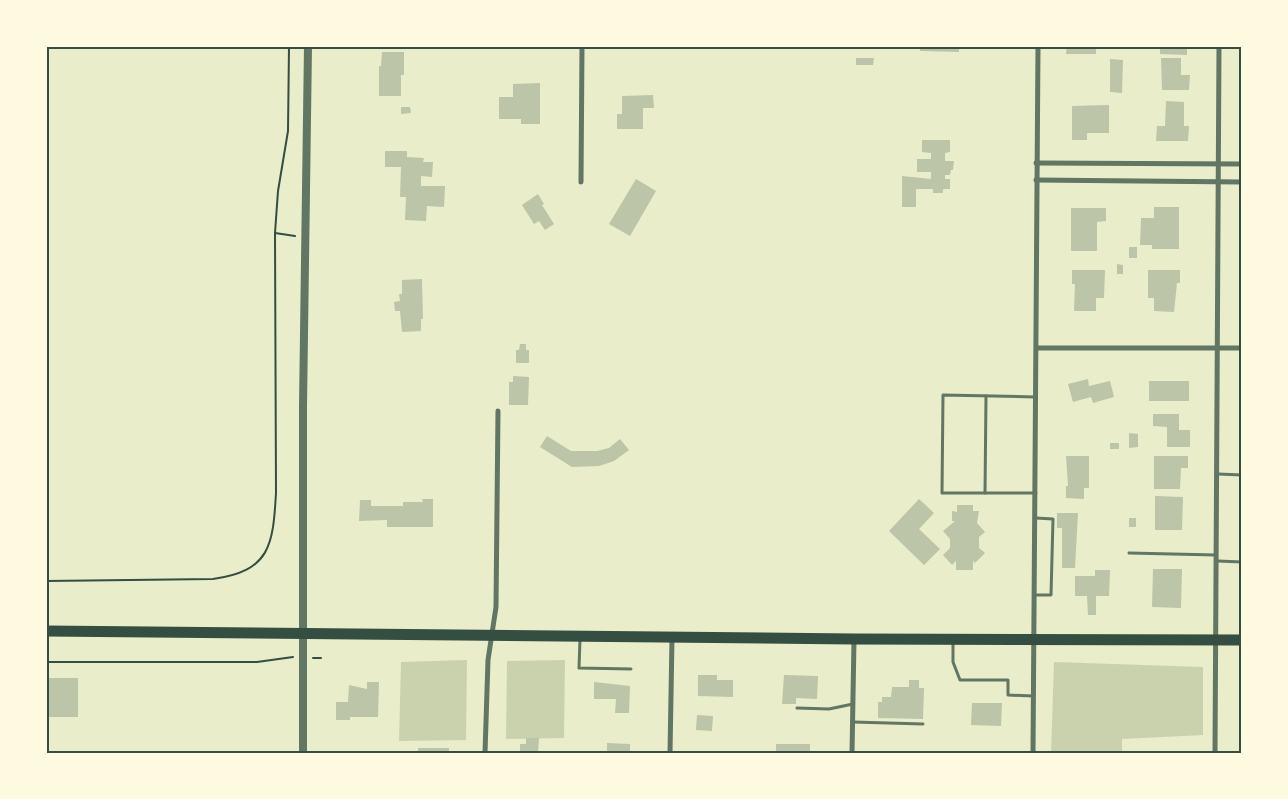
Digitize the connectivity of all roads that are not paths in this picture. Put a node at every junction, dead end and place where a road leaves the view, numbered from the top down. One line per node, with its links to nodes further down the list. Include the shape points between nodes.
1 (308, 46): 29 (street)
2 (582, 46): 10 (street)
3 (1038, 46): 5 (street)
4 (1220, 46): 6 (street)
5 (1036, 163): 6 (street); 8 (street)
6 (1219, 164): 7 (street); 9 (street)
7 (1242, 164)
8 (1036, 180): 9 (street); 12 (street)
9 (1219, 181): 11 (street); 13 (street)
10 (581, 182)
11 (1242, 182)
12 (1037, 348): 13 (street); 16 (street)
13 (1217, 348): 14 (street); 18 (street)
14 (1242, 348)
15 (986, 396): 16 (lane); 20 (lane); 20 (lane, via 944,395 942,493)
16 (1037, 397): 21 (street)
17 (498, 411): 30 (street, via 496,607)
18 (1218, 474): 19 (lane); 24 (street)
19 (1242, 475)
20 (985, 493): 21 (lane)
21 (1036, 493): 22 (street)
22 (1036, 518): 27 (street); 27 (lane, via 1053,518 1051,595)
23 (1129, 554): 24 (lane)
24 (1218, 555): 25 (street)
25 (1218, 561): 26 (lane); 36 (street)
26 (1242, 562)
27 (1035, 595): 35 (street)
28 (46, 631): 29 (highway)
29 (303, 632): 30 (highway); 44 (street)
30 (492, 635): 31 (highway); 45 (street, via 488,660)
31 (580, 636): 32 (highway); 38 (lane, via 579,668)
32 (672, 638): 34 (highway); 46 (street)
33 (953, 639): 34 (highway); 35 (highway); 39 (lane, via 953,662 960,680 1008,680 1008,695)
34 (854, 640): 40 (street)
35 (1035, 640): 36 (highway); 39 (street)
36 (1217, 640): 37 (highway); 49 (street)
37 (1242, 640)
38 (631, 669)
39 (1034, 696): 48 (street)
40 (853, 704): 41 (lane, via 829,709); 42 (street)
41 (796, 708)
42 (853, 722): 43 (lane); 47 (street)
43 (923, 724)
44 (303, 753)
45 (486, 753)
46 (670, 753)
47 (852, 753)
48 (1033, 753)
49 (1215, 753)

